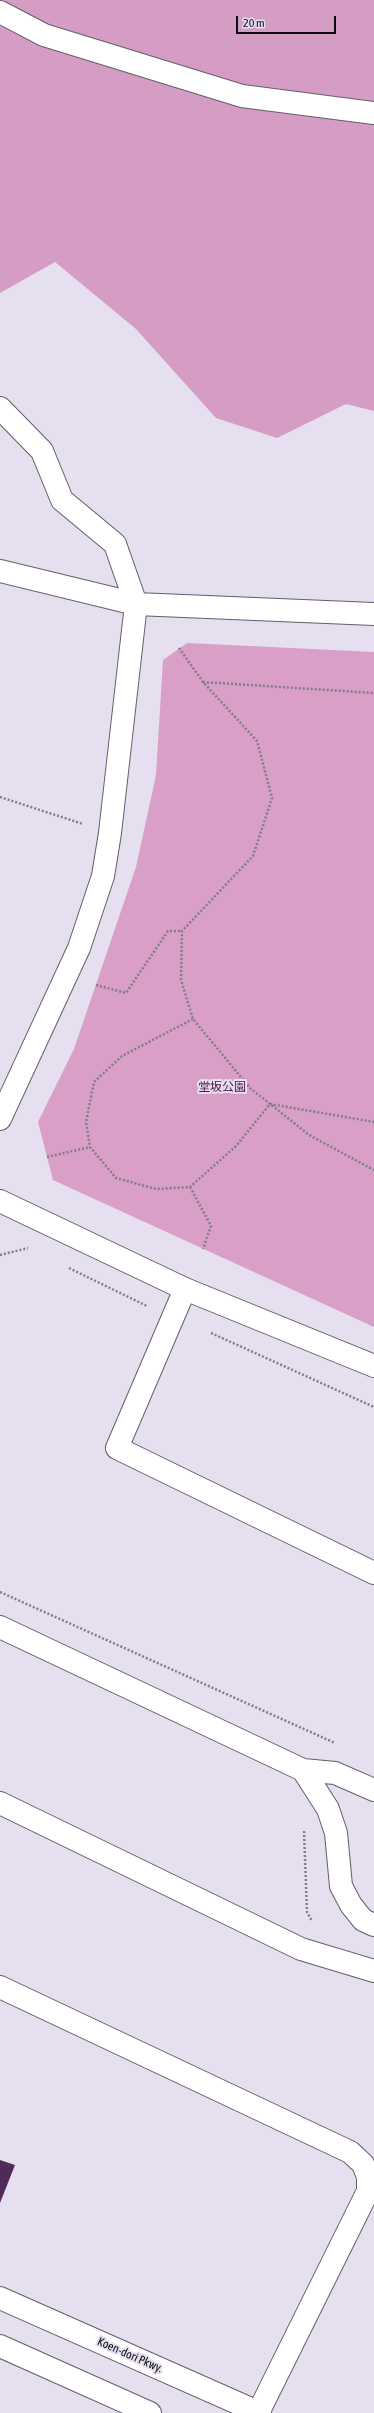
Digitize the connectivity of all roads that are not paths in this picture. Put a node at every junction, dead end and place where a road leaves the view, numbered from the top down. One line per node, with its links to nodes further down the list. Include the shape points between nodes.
1 (0, 12): 2 (street, via 44,35 242,96)
2 (374, 113)
3 (0, 408): 5 (street, via 42,451 62,500 115,544)
4 (0, 571): 5 (street)
5 (136, 604): 6 (street); 7 (street, via 103,876 79,948)
6 (374, 614)
7 (0, 1120)
8 (0, 1201): 9 (street)
9 (185, 1289): 10 (street); 11 (street, via 117,1448)
10 (374, 1366)
11 (374, 1573)
12 (0, 1627): 13 (street)
13 (303, 1770): 14 (street, via 335,1773); 16 (street, via 328,1809 336,1832 341,1886 363,1920)
14 (374, 1790)
15 (0, 1803): 17 (street, via 301,1949)
16 (374, 1925)
17 (374, 1971)
18 (0, 1987): 19 (street, via 350,2152)
19 (371, 2172): 23 (street, via 368,2191)
20 (0, 2298): 23 (street, Koen-dori Pkwy.)
21 (0, 2346): 22 (street)
22 (150, 2413)
23 (259, 2413)

